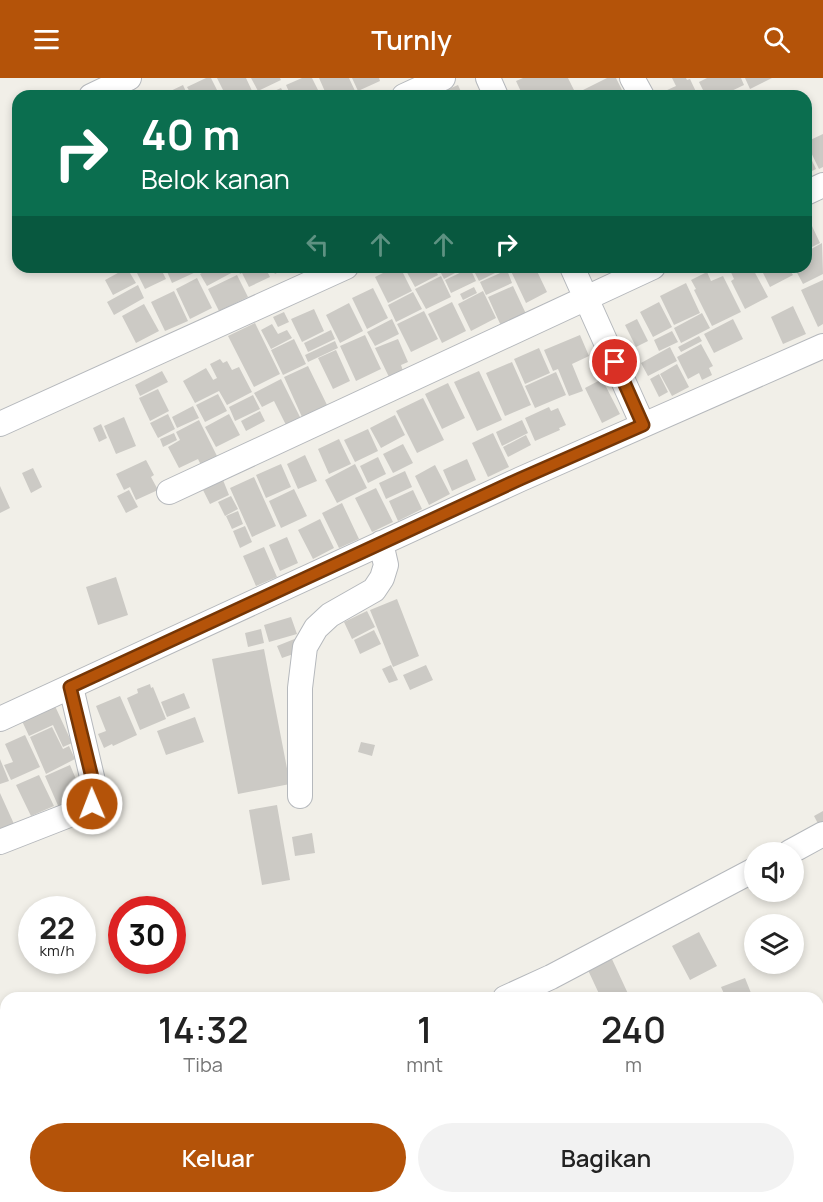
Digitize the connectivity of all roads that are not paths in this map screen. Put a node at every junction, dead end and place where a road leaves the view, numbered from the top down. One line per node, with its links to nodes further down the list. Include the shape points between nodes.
1 (129, 78): 3 (street)
2 (443, 78): 4 (street)
3 (104, 90)
4 (417, 90)
5 (333, 273): 10 (street)
6 (575, 273): 8 (street)
7 (640, 273): 8 (street)
8 (586, 298): 11 (street); 12 (street)
9 (823, 346): 11 (street)
10 (0, 423)
11 (643, 425): 13 (street)
12 (169, 492)
13 (381, 543): 14 (street); 16 (street, via 386,565 374,590 330,615 316,628 305,647 300,688)
14 (70, 687): 15 (street); 18 (street, via 95,800 87,808)
15 (0, 719)
16 (300, 796)
17 (823, 834): 19 (street)
18 (0, 842)
19 (804, 844)
20 (744, 875): 21 (street)
21 (518, 992)

